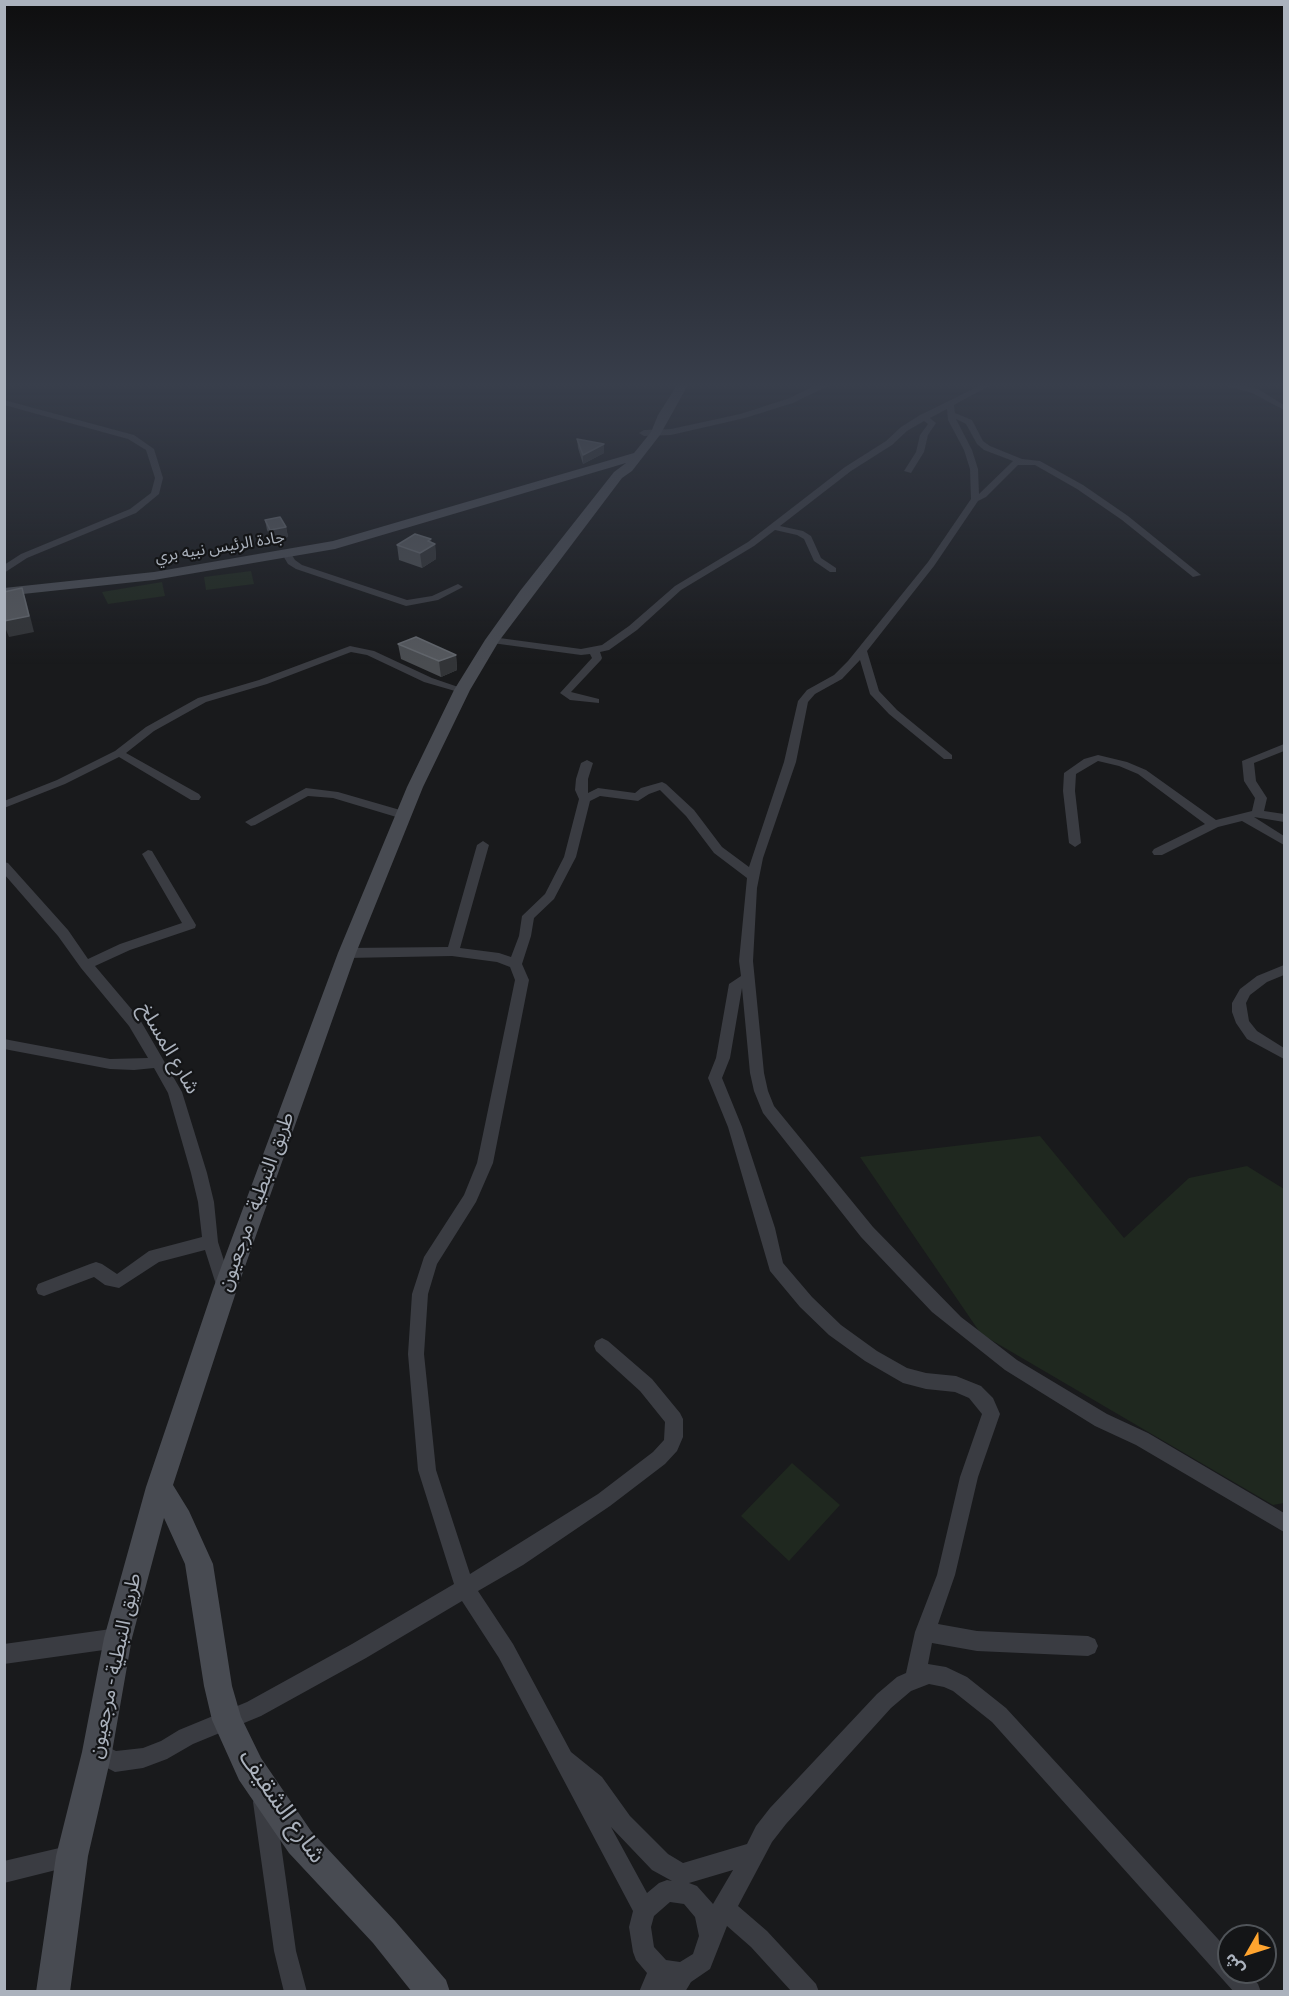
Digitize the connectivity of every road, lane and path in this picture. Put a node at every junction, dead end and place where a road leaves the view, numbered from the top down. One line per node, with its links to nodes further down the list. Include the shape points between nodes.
1 (159, 478): 11 (street, via 155,494 133,511 24,556)
2 (556, 478): 10 (main road, جادة الرئيس نبيه بري, via 385,532)
3 (615, 478): 16 (main road, طريق النبطية - مرجعيون)
4 (837, 478): 9 (street)
5 (974, 478): 8 (street)
6 (999, 478): 8 (street)
7 (1065, 478): 13 (street, via 1125,518)
8 (975, 499): 17 (street, via 931,564)
9 (774, 527): 12 (street, via 808,538 817,560); 18 (street, via 678,588 614,643)
10 (287, 554): 14 (street, via 299,567 406,603 435,598); 15 (main road, جادة الرئيس نبيه بري, via 154,576)
11 (4, 570)
12 (833, 570)
13 (1196, 575)
14 (458, 587)
15 (4, 592)
16 (492, 640): 18 (street); 19 (main road, طريق النبطية - مرجعيون)
17 (862, 650): 23 (street, via 874,692); 40 (street, via 846,670 803,701 790,762)
18 (594, 651): 20 (street, via 597,658 565,693)
19 (462, 690): 22 (street, via 351,649 202,700 150,729); 29 (main road, طريق النبطية - مرجعيون)
20 (595, 701)
21 (1284, 747): 28 (street, via 1248,761 1250,781 1261,798)
22 (119, 753): 25 (street); 27 (street)
23 (948, 757)
24 (587, 763): 26 (street, via 581,790)
25 (195, 797)
26 (585, 799): 40 (street, via 598,792 638,797 662,786 690,813 718,850); 43 (street, via 570,857 550,896 528,916)
27 (4, 806)
28 (1257, 813): 30 (street); 31 (street)
29 (403, 815): 32 (street, via 306,792); 42 (main road, طريق النبطية - مرجعيون)
30 (1243, 816): 33 (street); 34 (street)
31 (1284, 818)
32 (251, 822)
33 (1214, 825): 35 (street, via 1142,772 1098,758 1070,773); 37 (street)
34 (1284, 841)
35 (1075, 843)
36 (483, 845): 41 (street)
37 (1158, 852)
38 (148, 854): 44 (street, via 190,925)
39 (4, 866): 44 (street, شارع المسلخ)
40 (753, 876): 46 (street)
41 (452, 951): 42 (street); 43 (street)
42 (347, 953): 52 (main road, طريق النبطية - مرجعيون)
43 (515, 964): 56 (street, via 522,980 490,1147 471,1198 430,1262 420,1294 416,1354 427,1470)
44 (86, 965): 49 (street, شارع المسلخ, via 134,1022)
45 (1284, 970): 48 (street, via 1245,992 1239,1012 1252,1035)
46 (748, 978): 55 (street, via 757,1073 768,1109 867,1232 938,1307 1011,1365); 57 (street, via 736,984 723,1058 715,1078 735,1127 776,1266 835,1330 871,1356 903,1375 956,1384 975,1392 991,1414 969,1478 946,1575)
47 (4, 1044): 49 (street, via 110,1064)
48 (1284, 1054)
49 (156, 1062): 50 (street, شارع المسلخ, via 175,1092 184,1120 206,1202)
50 (210, 1242): 51 (street, via 155,1256 119,1281 96,1269); 52 (street, شارع المسلخ)
51 (44, 1289)
52 (225, 1289): 54 (main road, طريق النبطية - مرجعيون)
53 (602, 1346): 56 (street, via 669,1412 675,1427 670,1445 604,1500)
54 (159, 1487): 58 (main road, طريق النبطية - مرجعيون); 62 (main road, شارع الشقيف, via 180,1520 199,1564)
55 (1284, 1523)
56 (465, 1588): 62 (street, via 304,1682); 64 (street, via 506,1651)
57 (925, 1632): 59 (street, via 977,1641); 61 (street)
58 (118, 1638): 60 (street); 63 (main road, طريق النبطية - مرجعيون)
59 (1088, 1646)
60 (4, 1654)
61 (915, 1678): 66 (street, via 884,1701 790,1802); 73 (street, via 929,1674 946,1677 982,1699)
62 (227, 1720): 63 (street, via 143,1758 115,1762); 65 (main road, شارع الشقيف)
63 (97, 1752): 67 (main road, طريق النبطية - مرجعيون)
64 (561, 1756): 69 (street, via 594,1784 622,1824); 71 (street)
65 (263, 1788): 76 (street, via 285,1951); 77 (main road, شارع الشقيف, via 300,1842)
66 (754, 1853): 69 (street); 70 (street)
67 (72, 1856): 68 (street); 75 (main road, طريق النبطية - مرجعيون)
68 (4, 1872)
69 (680, 1883): 71 (street); 72 (street, via 705,1911)
70 (723, 1908): 72 (street); 79 (street, via 759,1939)
71 (644, 1910): 74 (street, via 640,1926 644,1952)
72 (710, 1936): 74 (street, via 702,1961)
73 (1217, 1955)
74 (671, 1979): 78 (street)
75 (47, 1989)
76 (296, 1992)
77 (434, 1992)
78 (650, 1992)
79 (808, 1992)

